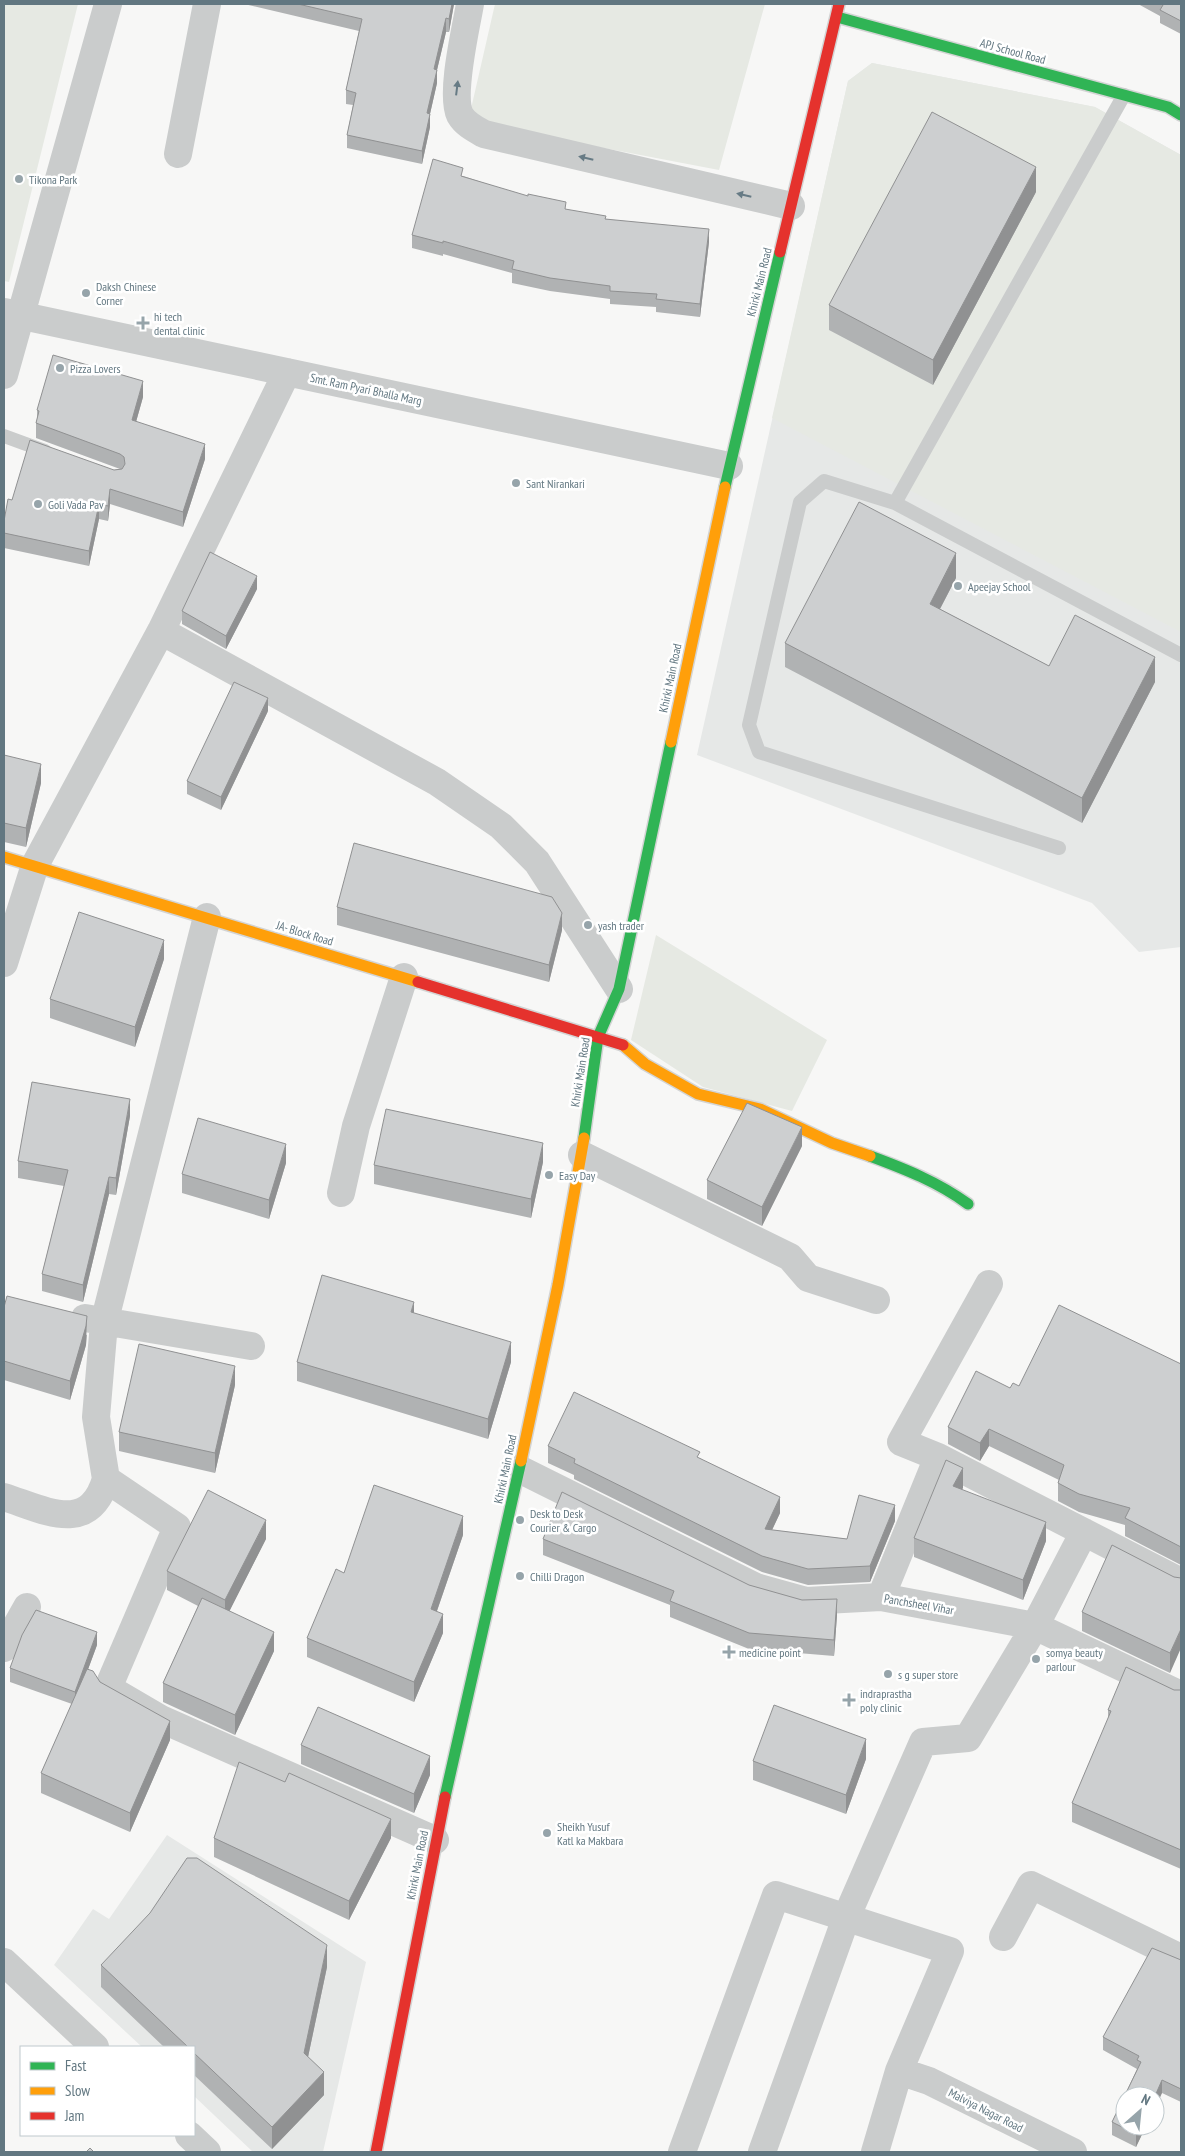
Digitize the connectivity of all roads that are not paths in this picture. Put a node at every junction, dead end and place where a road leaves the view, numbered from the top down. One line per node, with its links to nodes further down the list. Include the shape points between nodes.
1 (108, 4): 10 (street)
2 (207, 4): 8 (street)
3 (470, 4): 9 (street, one-way to 3, via 484,134 470,127 460,115 456,96)
4 (839, 4): 5 (street, Khirki Main Road)
5 (837, 17): 6 (street, APJ School Road); 9 (street, Khirki Main Road)
6 (1124, 95): 7 (street, APJ School Road, via 1168,107); 16 (lane)
7 (1181, 115)
8 (178, 154)
9 (791, 206): 15 (street, Khirki Main Road)
10 (12, 314): 11 (street, Smt. Ram Pyari Bhalla Marg); 12 (street)
11 (287, 372): 15 (street, Smt. Ram Pyari Bhalla Marg); 17 (street)
12 (4, 375)
13 (4, 436): 14 (lane)
14 (56, 455)
15 (729, 466): 25 (street, Khirki Main Road)
16 (895, 502): 18 (lane); 19 (lane, via 824,481 800,502 749,725 759,752)
17 (160, 631): 21 (street); 25 (street, via 437,782 501,826 537,862)
18 (1180, 650)
19 (1059, 848)
20 (4, 857): 21 (street, JA- Block Road)
21 (35, 865): 22 (street, JA- Block Road); 23 (street)
22 (207, 917): 24 (street, JA- Block Road); 33 (street)
23 (4, 963)
24 (404, 978): 26 (street, JA- Block Road); 28 (street, via 356,1126)
25 (619, 989): 26 (street, Khirki Main Road)
26 (598, 1037): 27 (street, Khirki Main Road); 29 (street, JA- Block Road, via 622,1044 646,1064 698,1094 760,1109 832,1143 903,1168 947,1189)
27 (582, 1155): 31 (street, via 790,1257 808,1278); 36 (street, Khirki Main Road)
28 (341, 1194)
29 (968, 1204)
30 (989, 1284): 35 (street, via 901,1442)
31 (876, 1300)
32 (58, 1311): 33 (street)
33 (104, 1322): 34 (street); 37 (street, via 96,1417)
34 (251, 1346)
35 (938, 1457): 39 (street); 41 (street)
36 (519, 1469): 41 (street, Panchsheel Vihar, via 756,1587 806,1601); 46 (street, Khirki Main Road)
37 (106, 1479): 38 (street, via 98,1500 85,1511 65,1516); 46 (street, via 177,1527 108,1688 161,1719)
38 (4, 1497)
39 (1084, 1532): 40 (street); 43 (street)
40 (1181, 1582)
41 (881, 1597): 43 (street, Panchsheel Vihar)
42 (27, 1607): 44 (street)
43 (1035, 1626): 45 (street, Panchsheel Vihar); 47 (street, via 968,1738 923,1742)
44 (4, 1648)
45 (1181, 1695)
46 (435, 1840): 55 (street, Khirki Main Road)
47 (846, 1918): 52 (street, via 950,1951); 57 (street, via 776,1895); 58 (street)
48 (1003, 1937): 49 (street, via 1031,1885)
49 (1178, 1948)
50 (4, 1962): 51 (street)
51 (94, 2046)
52 (898, 2071): 54 (street, Malviya Nagar Road, via 929,2081); 59 (street)
53 (190, 2136): 56 (street)
54 (1031, 2143): 60 (street, Malviya Nagar Road)
55 (382, 2150)
56 (207, 2152)
57 (682, 2152)
58 (762, 2152)
59 (875, 2152)
60 (1073, 2152)

